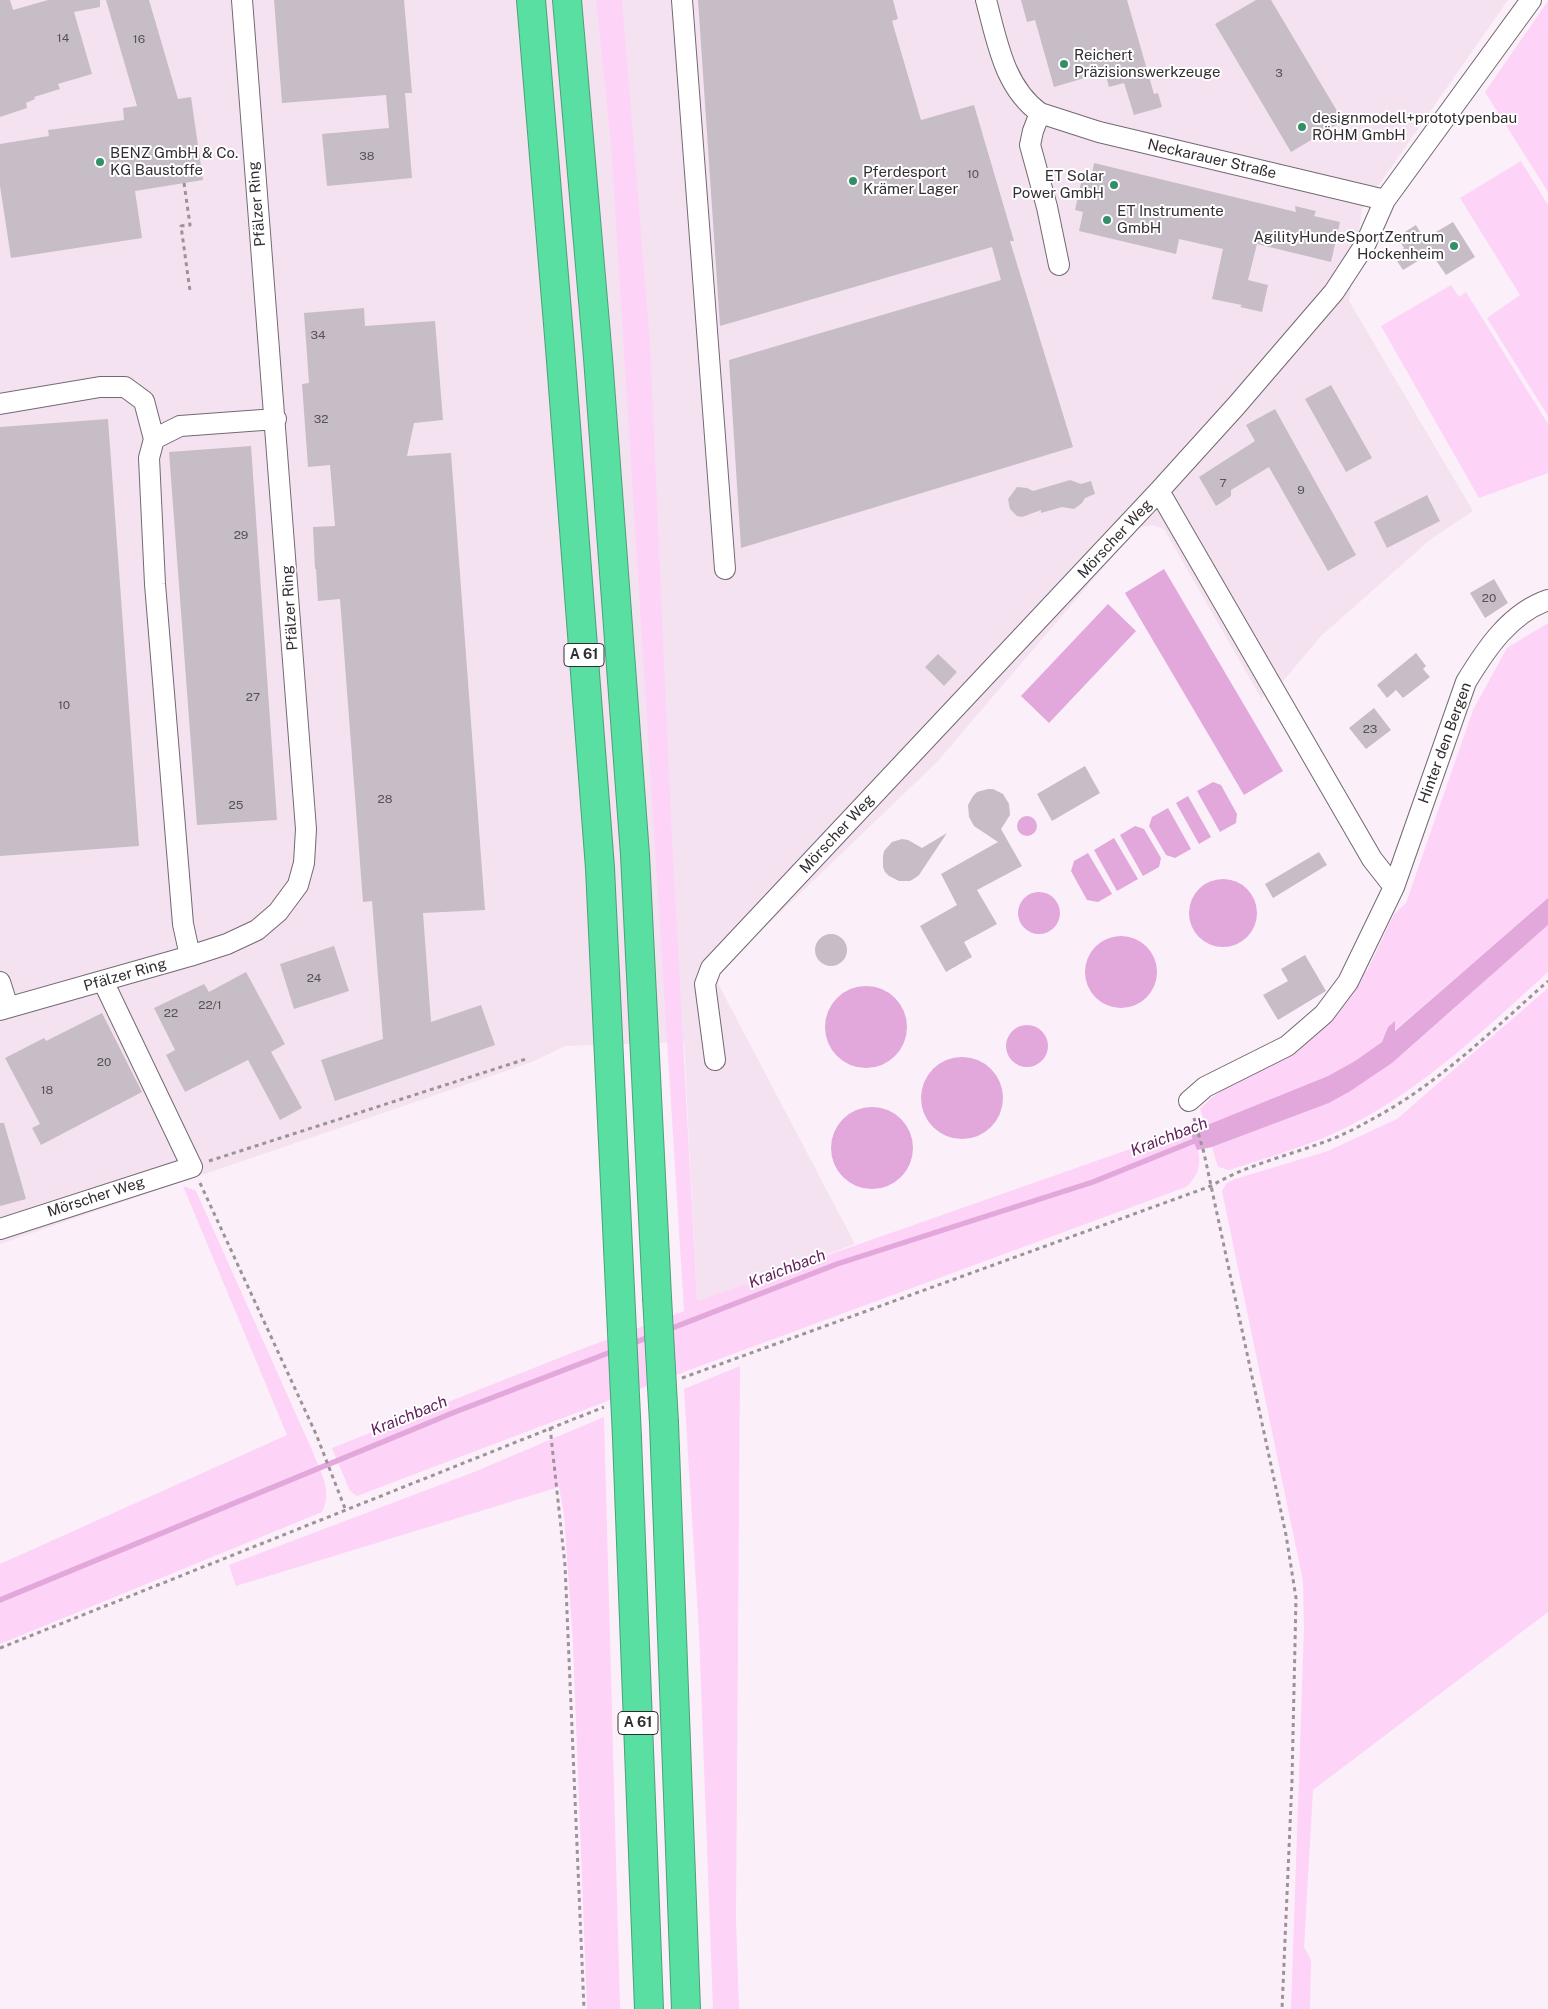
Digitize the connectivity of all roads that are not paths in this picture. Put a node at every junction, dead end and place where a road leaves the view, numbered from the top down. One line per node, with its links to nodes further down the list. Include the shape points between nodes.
1 (242, 0): 11 (street, Pfälzer Ring)
2 (531, 0): 24 (highway, A 61, bridge, via 600,868 627,1438)
3 (567, 0): 25 (highway, A 61, bridge, via 598,358 635,855 664,1423)
4 (682, 0): 14 (street)
5 (986, 0): 7 (street, via 1006,69 1015,87)
6 (1531, 0): 8 (street, Mörscher Weg)
7 (1040, 113): 8 (street, Neckarauer Straße, via 1099,132); 9 (street, via 1030,145)
8 (1385, 200): 13 (street, Mörscher Weg, via 1366,243 1334,292)
9 (1059, 265)
10 (0, 404): 12 (street, via 100,387 126,387 144,402)
11 (276, 418): 12 (street, via 180,426); 17 (street, Pfälzer Ring, via 306,829 304,863 298,885 278,912 257,930)
12 (154, 439): 17 (street, via 148,458 155,584 182,924)
13 (1159, 491): 16 (street, via 1372,859); 21 (street, Mörscher Weg, via 711,968 704,984)
14 (724, 569)
15 (1548, 600): 16 (street, Hinter den Bergen, via 1509,624 1485,652 1466,682)
16 (1394, 887): 22 (street, Hinter den Bergen, via 1348,982 1324,1014 1288,1046 1205,1087)
17 (190, 956): 18 (street, Pfälzer Ring)
18 (103, 981): 20 (street, Pfälzer Ring); 23 (street, Mörscher Weg, via 192,1167)
19 (0, 982): 20 (street)
20 (4, 1008)
21 (714, 1060)
22 (1189, 1101)
23 (0, 1228)
24 (649, 2009)
25 (686, 2009)

